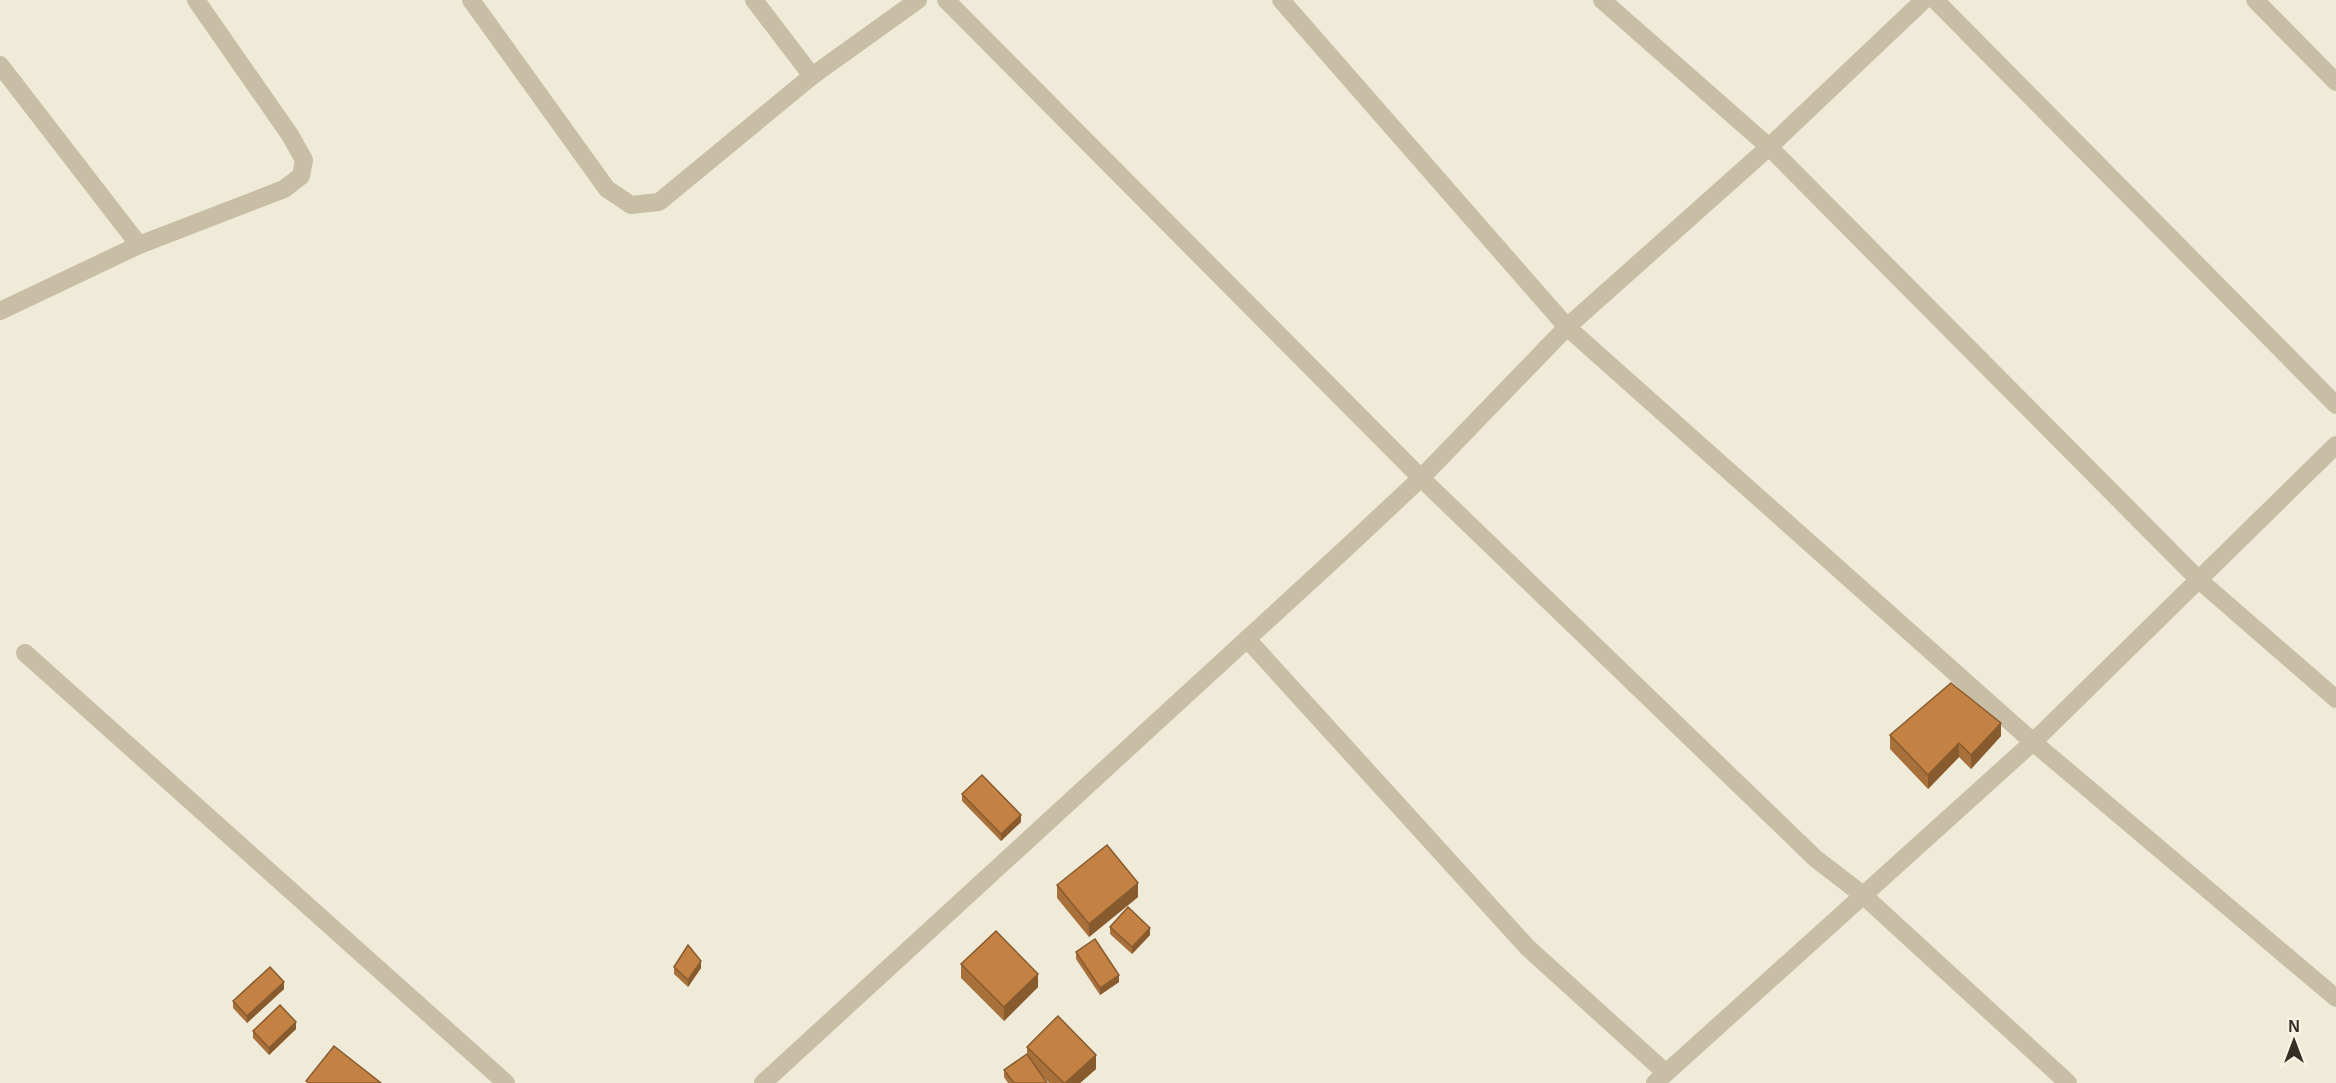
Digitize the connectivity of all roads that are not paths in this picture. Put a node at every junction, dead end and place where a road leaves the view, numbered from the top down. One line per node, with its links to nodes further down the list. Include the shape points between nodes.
1 (196, 0): 15 (street, via 290,135 304,160 301,176 284,189)
2 (471, 0): 12 (street, via 607,189 631,205 659,202)
3 (754, 0): 12 (street)
4 (918, 0): 12 (street)
5 (946, 0): 20 (street)
6 (1281, 0): 17 (street)
7 (1602, 0): 14 (street)
8 (1924, 0): 14 (street)
9 (1935, 0): 18 (street)
10 (2255, 0): 13 (street)
11 (0, 65): 15 (street)
12 (812, 76)
13 (2336, 82)
14 (1769, 147): 17 (street); 21 (street)
15 (139, 245): 16 (street)
16 (0, 311)
17 (1567, 327): 20 (street); 25 (street)
18 (2336, 405)
19 (2336, 445): 21 (street)
20 (1421, 478): 22 (street); 26 (street, via 1816,859)
21 (2199, 580): 24 (street); 25 (street)
22 (1247, 639): 28 (street, via 1528,948); 30 (street)
23 (25, 653): 29 (street)
24 (2336, 699)
25 (2033, 742): 26 (street); 27 (street)
26 (1863, 895): 28 (street); 31 (street)
27 (2336, 998)
28 (1660, 1078)
29 (506, 1083)
30 (763, 1083)
31 (2068, 1083)

